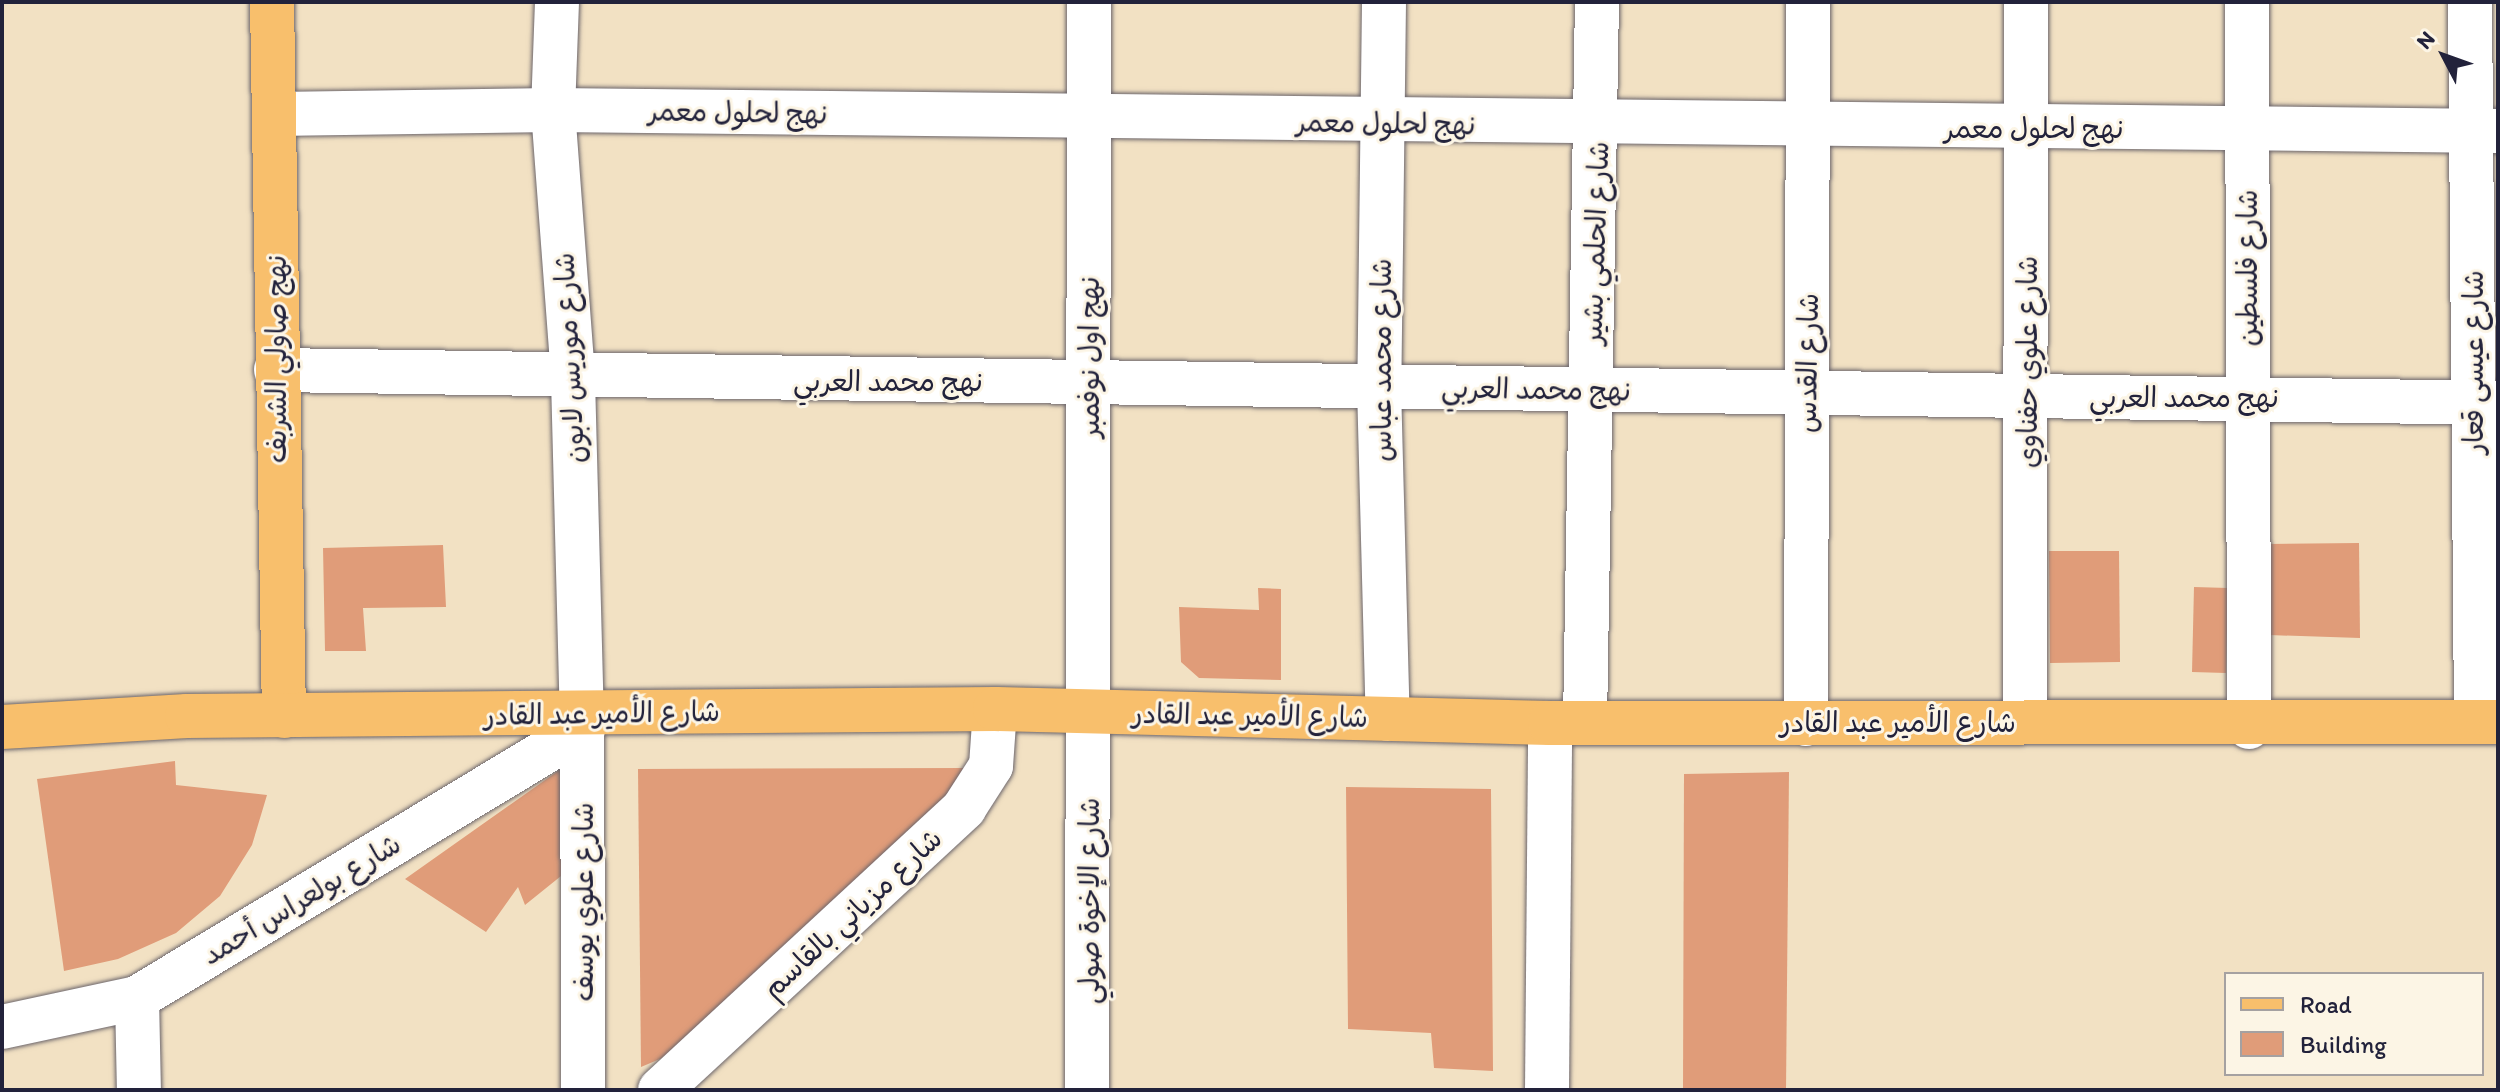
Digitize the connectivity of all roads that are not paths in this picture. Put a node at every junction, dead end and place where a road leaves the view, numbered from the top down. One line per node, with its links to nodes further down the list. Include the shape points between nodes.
1 (272, 2): 11 (main road, نهج صاولي الشربف)
2 (557, 2): 10 (street, شارع موريس لابون)
3 (1089, 2): 12 (street, نهج اول نوفمبر)
4 (1384, 2): 13 (street, شارع محمد عباس)
5 (1597, 2): 14 (street, شارع الحلمي بشير)
6 (1808, 2): 16 (street, شارع القدس)
7 (2026, 2): 15 (street, شارع علوي حفناوي)
8 (2247, 2): 17 (street, شارع فلسطين)
9 (2470, 2): 18 (street, شارع عيسى قعار)
10 (553, 110): 11 (street, نهج لحلول معمر); 12 (street, نهج لحلول معمر); 20 (street, شارع موريس لابون)
11 (275, 114): 19 (main road, نهج صاولي الشربف)
12 (1089, 116): 13 (street, نهج لحلول معمر); 21 (street, نهج اول نوفمبر)
13 (1382, 123): 14 (street, نهج لحلول معمر); 22 (street, شارع محمد عباس)
14 (1598, 127): 16 (street, نهج لحلول معمر); 24 (street, شارع الحلمي بشير)
15 (2029, 127): 16 (street, نهج لحلول معمر); 17 (street, نهج لحلول معمر); 25 (street, شارع علوي حفناوي)
16 (1810, 129): 23 (street, شارع القدس)
17 (2247, 130): 18 (street, نهج لحلول معمر); 26 (street, شارع فلسطين)
18 (2485, 131): 27 (street, شارع عيسى قعار)
19 (276, 370): 20 (street, نهج محمد العربي); 30 (main road, نهج صاولي الشربف)
20 (573, 379): 21 (street, نهج محمد العربي); 32 (street, شارع موريس لابون)
21 (1089, 382): 22 (street, نهج محمد العربي); 29 (street, نهج اول نوفمبر)
22 (1379, 386): 24 (street, نهج محمد العربي); 31 (street, شارع محمد عباس)
23 (1806, 388): 24 (street, نهج محمد العربي); 25 (street, نهج محمد العربي); 36 (street, شارع القدس)
24 (1590, 391): 35 (street, شارع الحلمي بشير)
25 (2026, 396): 26 (street, نهج محمد العربي); 33 (street, شارع علوي حفناوي)
26 (2248, 396): 27 (street, نهج محمد العربي); 38 (street, شارع فلسطين)
27 (2486, 403): 34 (street, شارع عيسى قعار)
28 (995, 709): 29 (main road, شارع الأمير عبد القادر); 32 (main road, شارع الأمير عبد القادر); 43 (street, شارع مزياني بالقاسم, via 991,766 964,808)
29 (1093, 711): 31 (main road, شارع الأمير عبد القادر); 44 (street, شارع الإخوة صولي)
30 (284, 716): 32 (main road, شارع الأمير عبد القادر); 37 (main road, شارع الأمير عبد القادر)
31 (1388, 719): 35 (main road, شارع الأمير عبد القادر)
32 (582, 721): 39 (street, شارع بولعراس أحمد); 42 (street, شارع علوي يوسف)
33 (2025, 721): 36 (main road, شارع الأمير عبد القادر); 38 (main road, شارع الأمير عبد القادر)
34 (2487, 721): 38 (main road, شارع الأمير عبد القادر)
35 (1567, 723): 36 (main road, شارع الأمير عبد القادر); 45 (street, شارع الحلمي بشير)
36 (1806, 724)
37 (2, 727)
38 (2249, 727)
39 (137, 998): 40 (street, شارع بولعراس أحمد); 41 (street)
40 (2, 1027)
41 (139, 1090)
42 (583, 1090)
43 (660, 1090)
44 (1087, 1090)
45 (1547, 1090)

